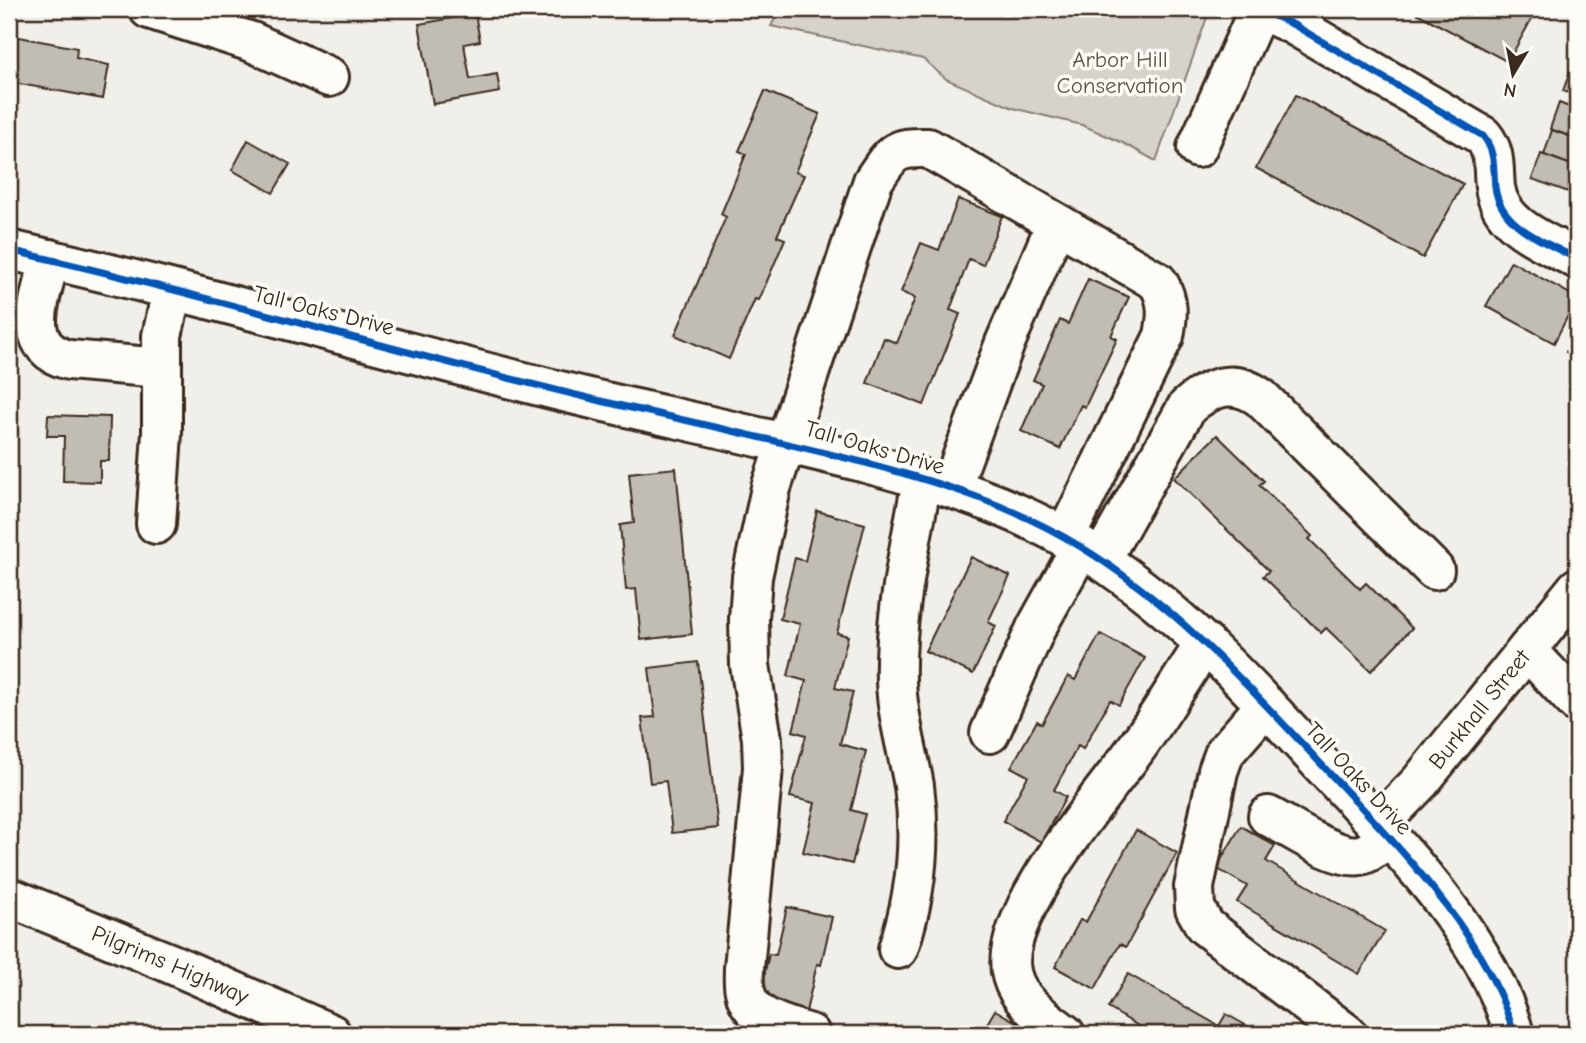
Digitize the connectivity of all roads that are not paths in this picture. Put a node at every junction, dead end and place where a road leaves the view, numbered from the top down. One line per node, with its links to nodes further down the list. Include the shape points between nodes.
1 (149, 9): 3 (main road, via 252,42)
2 (1259, 9): 4 (main road); 8 (main road, via 1294,24 1483,136 1492,150 1496,190 1507,215 1524,230)
3 (329, 77)
4 (1197, 148)
5 (1056, 223): 11 (main road, via 928,148 905,147 889,157 873,181); 12 (main road); 14 (main road, via 1158,282 1168,313 1164,336)
6 (9, 250): 7 (main road, Tall Oaks Drive)
7 (50, 259): 9 (main road, Tall Oaks Drive); 10 (main road, via 36,328 41,344 69,360)
8 (1577, 259)
9 (172, 291): 10 (main road, via 162,336); 11 (main road, Tall Oaks Drive, via 603,401)
10 (161, 368): 13 (main road)
11 (787, 442): 12 (main road, Tall Oaks Drive); 27 (main road, via 771,488 751,587 750,665 763,768 744,992 752,1008 769,1021)
12 (937, 484): 14 (main road, Tall Oaks Drive, via 1018,513); 25 (main road, via 905,576 896,650 898,702 918,825 910,914)
13 (156, 524)
14 (1083, 548): 15 (main road, via 1187,407 1204,392 1237,387 1261,398); 17 (main road, Tall Oaks Drive, via 1174,614); 21 (main road, via 1036,628)
15 (1434, 570)
16 (1577, 588): 18 (main road, Burkhall Street)
17 (1205, 643): 20 (main road, Tall Oaks Drive); 28 (main road, via 1141,741 1051,863 1019,922 1011,953 1012,975 1027,1004)
18 (1527, 650): 19 (main road); 23 (main road, Burkhall Street)
19 (1577, 703)
20 (1266, 705): 23 (main road, Tall Oaks Drive); 29 (main road, via 1226,752 1218,771 1194,887 1195,908 1205,926)
21 (990, 733)
22 (1268, 816): 23 (main road, Burkhall Street, via 1326,847 1357,856 1366,853)
23 (1383, 831): 30 (main road, Tall Oaks Drive, via 1475,949 1496,984)
24 (9, 897): 26 (main road, Pilgrims Highway)
25 (898, 949)
26 (331, 1034)
27 (810, 1034)
28 (1065, 1034)
29 (1347, 1034)
30 (1514, 1034)

